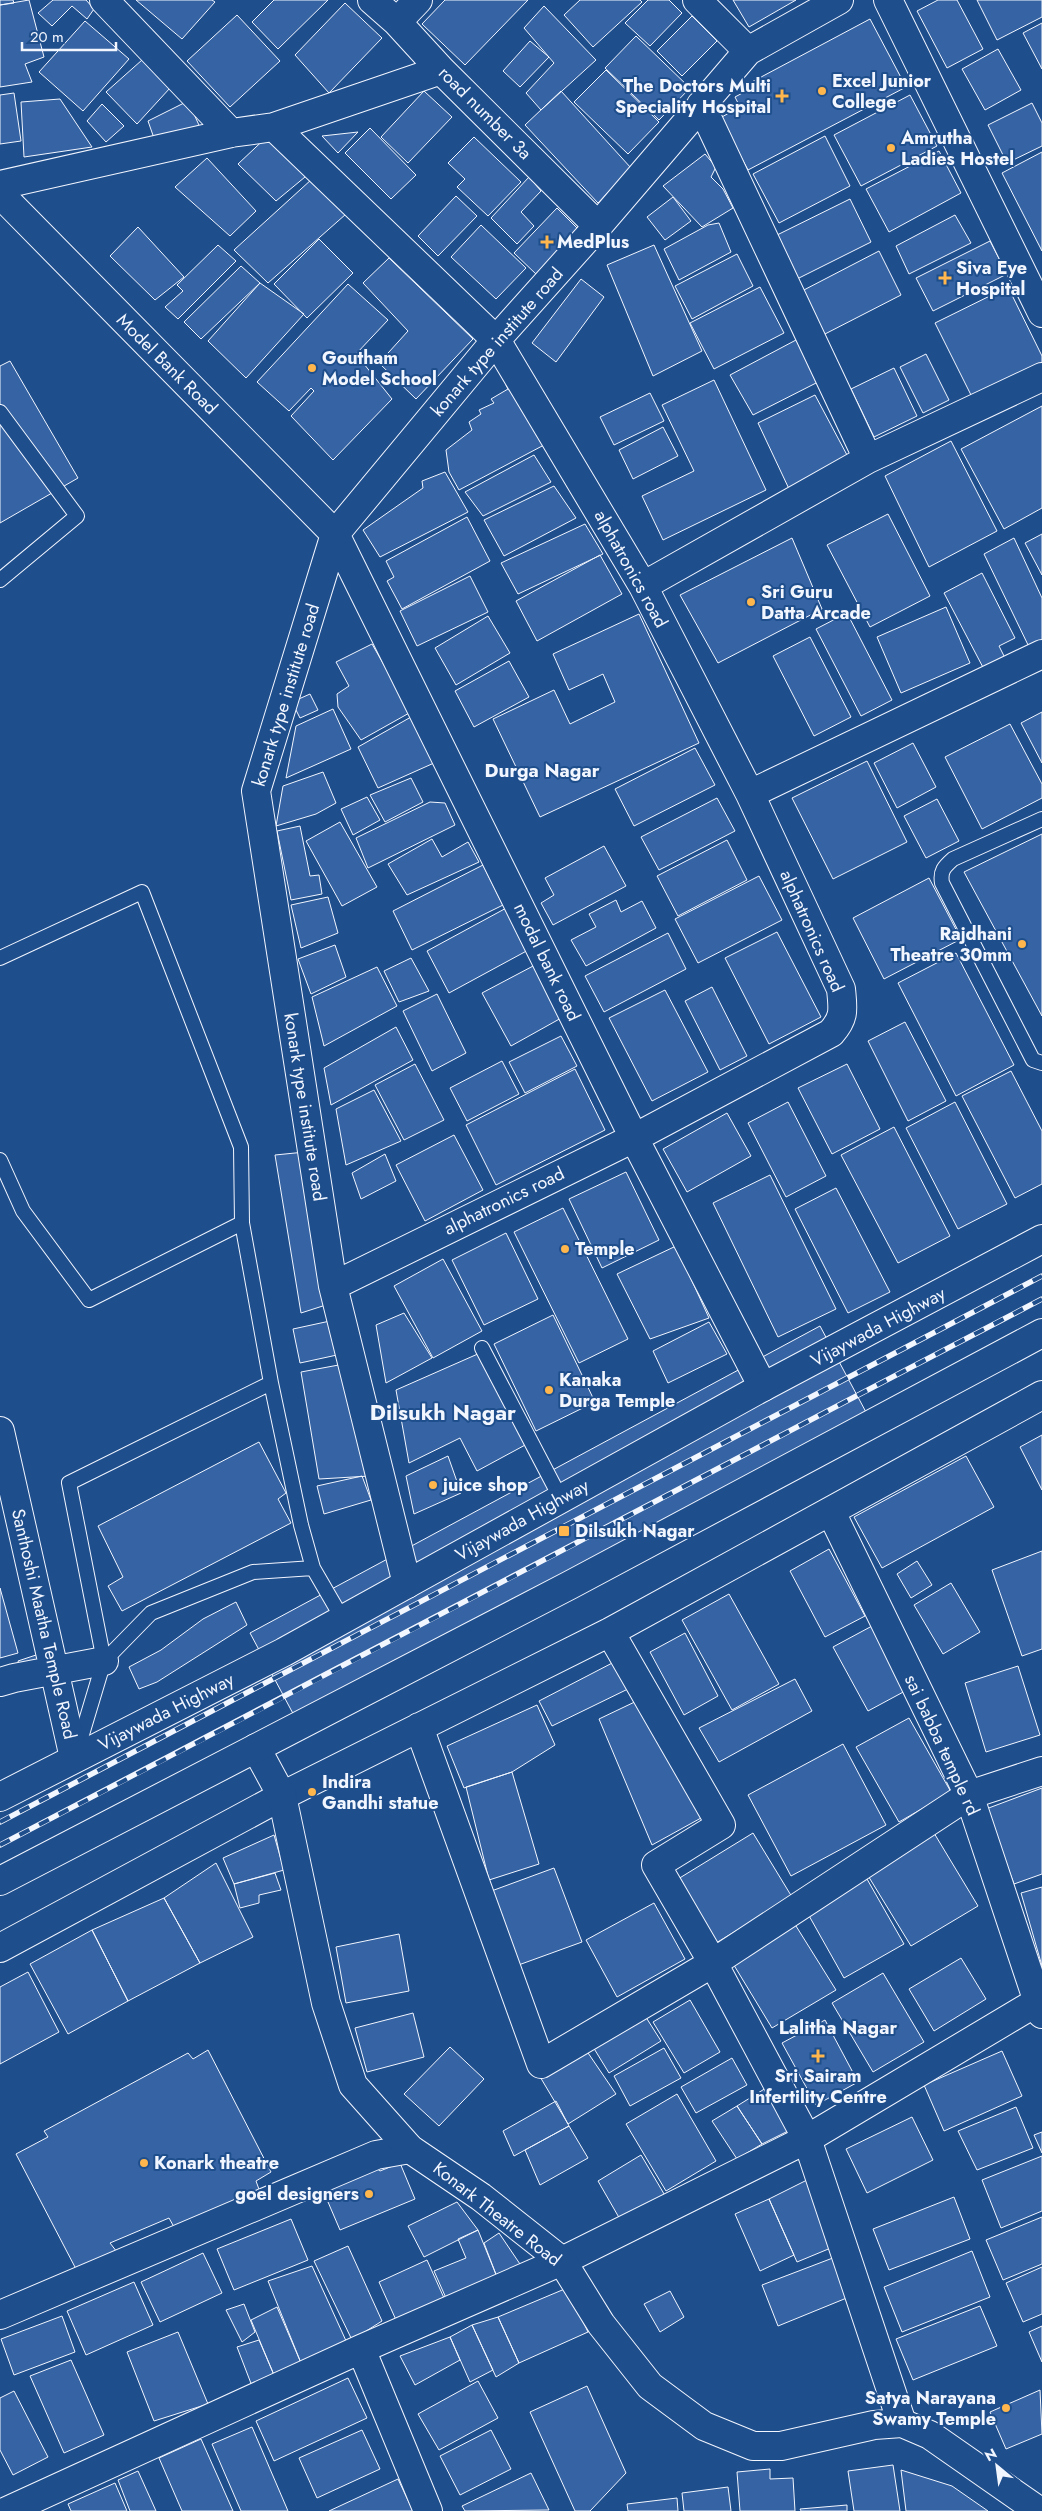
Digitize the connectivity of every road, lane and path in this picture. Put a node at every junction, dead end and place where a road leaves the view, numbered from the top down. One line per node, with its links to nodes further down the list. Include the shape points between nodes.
1 (104, 0): 12 (main road)
2 (372, 0): 7 (main road, road number 3a)
3 (418, 0): 7 (main road)
4 (697, 0): 8 (main road)
5 (839, 0): 8 (main road, konark type institute road)
6 (888, 0): 16 (main road)
7 (397, 22): 9 (main road, road number 3a)
8 (748, 51): 10 (main road, konark type institute road)
9 (441, 70): 11 (main road); 15 (main road, road number 3a)
10 (701, 105): 15 (main road, konark type institute road); 20 (main road)
11 (274, 127): 12 (main road); 17 (main road, alphatronics road)
12 (231, 134): 13 (main road)
13 (0, 185)
14 (0, 194): 21 (main road, Model Bank Road)
15 (598, 226): 17 (main road, konark type institute road)
16 (1042, 313)
17 (496, 340): 21 (main road, konark type institute road); 23 (main road, alphatronics road)
18 (1042, 377): 20 (main road)
19 (0, 412): 22 (lane, via 77,516)
20 (868, 459): 23 (main road)
21 (335, 534): 29 (main road, modal bank road); 33 (main road, konark type institute road, via 256,791)
22 (0, 580)
23 (643, 586): 25 (main road, alphatronics road)
24 (1042, 654): 25 (main road)
25 (750, 794): 29 (main road, alphatronics road, via 841,989 842,1021 831,1033)
26 (1042, 819): 28 (lane, via 953,859 943,867 941,875 942,883 1033,1060)
27 (0, 958): 31 (lane, via 142,892 241,1147)
28 (1042, 1063)
29 (634, 1138): 33 (main road, alphatronics road); 37 (main road, modal bank road)
30 (0, 1160): 31 (lane, via 23,1211 89,1300)
31 (242, 1223): 36 (lane)
32 (1042, 1240): 37 (main road, Vijaywada Highway)
33 (333, 1286): 43 (main road, konark type institute road)
34 (1042, 1333): 50 (main road)
35 (482, 1348): 40 (lane)
36 (271, 1383): 42 (lane); 46 (lane, via 69,1483)
37 (764, 1387): 40 (main road, Vijaywada Highway)
38 (1042, 1395): 41 (main road)
39 (0, 1431): 47 (main road, Santhoshi Maatha Temple Road)
40 (561, 1499): 43 (main road, Vijaywada Highway)
41 (831, 1512): 45 (main road); 53 (main road, sai babba temple rd)
42 (312, 1568): 44 (lane); 46 (lane, via 253,1572 152,1613)
43 (407, 1584): 44 (main road, Vijaywada Highway)
44 (342, 1618): 51 (main road, Vijaywada Highway, via 284,1652)
45 (610, 1632): 49 (main road); 58 (main road, via 721,1825 656,1865)
46 (104, 1661): 47 (main road); 51 (lane)
47 (54, 1670): 48 (main road); 51 (main road, Santhoshi Maatha Temple Road)
48 (0, 1682)
49 (420, 1727): 54 (main road); 58 (main road, via 541,2064)
50 (256, 1748): 54 (main road, Konark Theatre Road); 56 (main road)
51 (74, 1758): 55 (main road, Vijaywada Highway)
52 (1042, 1771): 53 (main road)
53 (969, 1795): 58 (main road); 59 (main road, sai babba temple rd)
54 (282, 1796): 57 (main road); 61 (main road, Konark Theatre Road, via 326,2003 353,2085)
55 (0, 1797)
56 (0, 1881)
57 (0, 1948)
58 (713, 1963): 60 (main road)
59 (1040, 2005): 60 (main road)
60 (807, 2139): 62 (main road); 65 (main road)
61 (410, 2149): 62 (main road, Konark Theatre Road, via 481,2197); 63 (main road, via 376,2155)
62 (562, 2261): 64 (main road); 65 (main road, Konark Theatre Road, via 601,2324 650,2386 704,2426 753,2446 781,2446 874,2425)
63 (0, 2315)
64 (361, 2349): 66 (main road); 67 (main road)
65 (902, 2424): 68 (main road, Konark Theatre Road, via 930,2435)
66 (8, 2511)
67 (428, 2511)
68 (1039, 2511)

